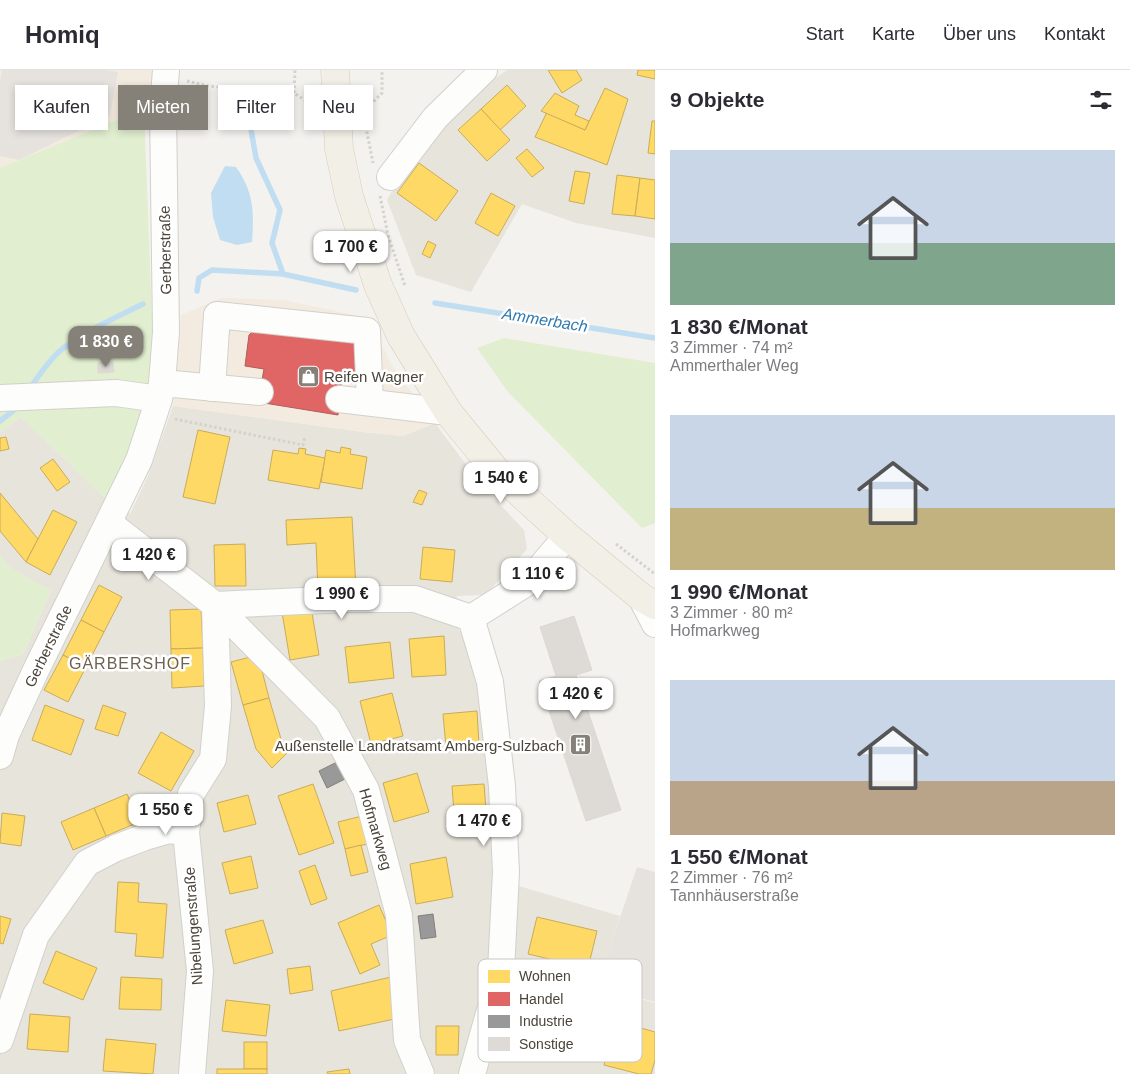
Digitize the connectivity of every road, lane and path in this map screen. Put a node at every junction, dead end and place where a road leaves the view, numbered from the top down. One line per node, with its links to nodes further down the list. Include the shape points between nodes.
1 (295, 70): 8 (path)
2 (335, 70): 6 (main road)
3 (382, 70): 9 (path, via 382,94)
4 (484, 70): 13 (street)
5 (166, 73): 7 (path); 18 (street, Gerberstraße, via 163,109 166,332)
6 (340, 85)
7 (218, 87)
8 (294, 93): 10 (path)
9 (373, 99)
10 (304, 100)
11 (345, 130): 21 (main road, via 340,148 348,196 378,285 401,336)
12 (358, 130): 13 (path)
13 (381, 178): 14 (path, via 388,235)
14 (407, 291)
15 (212, 388): 16 (street); 18 (street); 20 (street, via 216,315 367,331)
16 (260, 392)
17 (0, 398): 18 (street, via 116,393)
18 (158, 399): 22 (path, via 303,445); 23 (street, Gerberstraße, via 139,460)
19 (339, 399): 20 (street)
20 (370, 402): 21 (street)
21 (448, 412): 24 (main road, via 498,473)
22 (305, 436)
23 (109, 524): 27 (street, Hofmarkweg); 30 (street, Gerberstraße, via 36,670)
24 (567, 536): 26 (main road); 28 (street, via 528,582)
25 (608, 538): 26 (path)
26 (650, 592): 29 (street)
27 (215, 606): 28 (street, via 415,599); 31 (street, Nibelungenstraße, via 218,706 213,759 191,794); 36 (street, Hofmarkweg, via 327,718 366,790 399,915 407,1040)
28 (471, 618): 32 (street, via 490,682 502,786 506,872)
29 (655, 624)
30 (0, 756)
31 (186, 832): 33 (street, via 169,830 145,837 87,864 36,935); 35 (street, Nibelungenstraße, via 200,972)
32 (502, 959)
33 (0, 1040)
34 (478, 1053): 37 (street)
35 (192, 1074)
36 (421, 1074)
37 (472, 1074)

